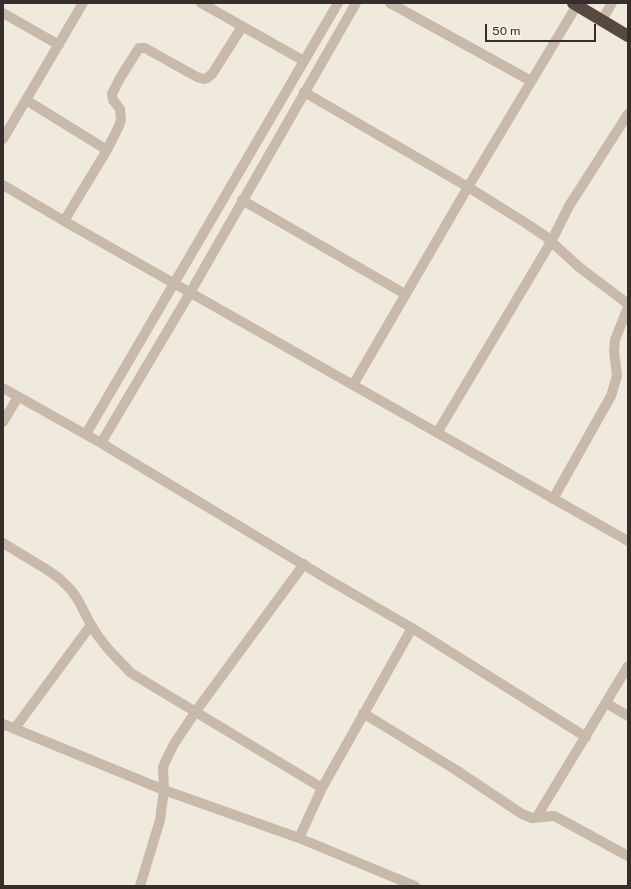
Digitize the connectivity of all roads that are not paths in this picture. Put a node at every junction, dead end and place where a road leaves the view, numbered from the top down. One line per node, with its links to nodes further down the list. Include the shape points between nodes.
1 (83, 3): 12 (street)
2 (201, 3): 10 (street)
3 (338, 3): 13 (street)
4 (356, 3): 15 (street)
5 (390, 3): 14 (street)
6 (612, 3): 9 (street)
7 (575, 4): 9 (highway); 14 (street)
8 (3, 13): 12 (street)
9 (602, 20): 11 (highway)
10 (242, 27): 13 (street); 19 (street, via 215,70 204,79 145,48 139,48 112,94 121,112 121,120)
11 (628, 36)
12 (59, 45): 16 (street)
13 (304, 61): 25 (street)
14 (531, 81): 21 (street)
15 (304, 92): 21 (street); 22 (street)
16 (26, 100): 18 (street); 19 (street)
17 (628, 114): 24 (street, via 569,206)
18 (3, 140)
19 (107, 150): 23 (street)
20 (3, 185): 23 (street)
21 (468, 187): 24 (street); 27 (street)
22 (242, 200): 26 (street); 27 (street)
23 (64, 221): 25 (street)
24 (551, 242): 28 (street); 34 (street)
25 (175, 284): 26 (street); 35 (street)
26 (190, 293): 30 (street); 36 (street)
27 (405, 294): 30 (street)
28 (628, 304)
29 (628, 307): 37 (street, via 615,340 617,376 611,396)
30 (353, 385): 34 (street)
31 (3, 388): 32 (street)
32 (18, 397): 33 (street); 35 (street)
33 (3, 422)
34 (437, 433): 37 (street)
35 (86, 434): 36 (street)
36 (101, 443): 40 (street)
37 (553, 499): 38 (street)
38 (628, 541)
39 (3, 543): 41 (street, via 60,579 72,590)
40 (304, 564): 42 (street); 45 (street)
41 (91, 625): 45 (street, via 109,650 131,673); 49 (street)
42 (412, 628): 46 (street); 50 (street)
43 (628, 666): 44 (street)
44 (606, 703): 47 (street); 50 (street)
45 (196, 711): 51 (street); 52 (street, via 167,758 164,767)
46 (363, 713): 51 (street); 53 (street, via 522,814)
47 (628, 716)
48 (3, 724): 49 (street)
49 (15, 728): 52 (street)
50 (586, 737): 53 (street)
51 (322, 788): 54 (street)
52 (164, 790): 54 (street); 56 (street, via 160,820)
53 (536, 818): 55 (street, via 554,816)
54 (299, 838): 57 (street)
55 (628, 856)
56 (140, 886)
57 (415, 886)

